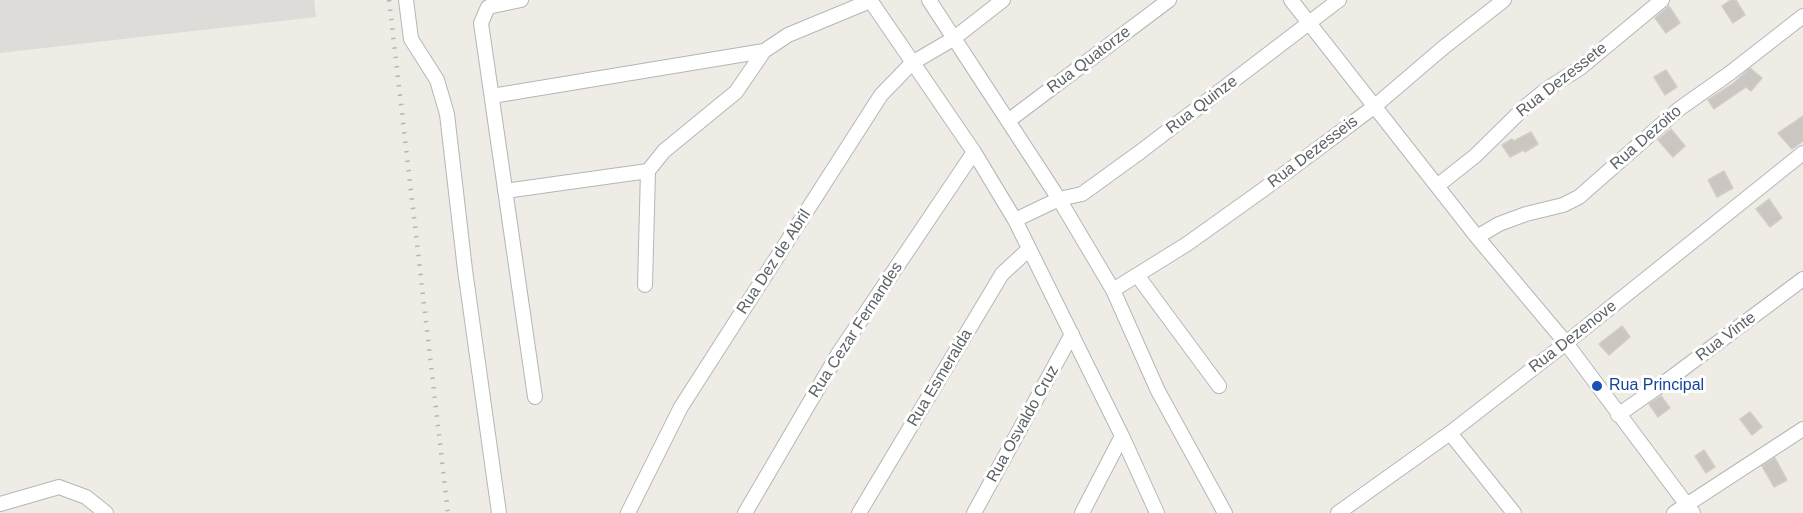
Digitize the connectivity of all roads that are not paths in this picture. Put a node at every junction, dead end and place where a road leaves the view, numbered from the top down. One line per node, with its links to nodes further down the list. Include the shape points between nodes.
1 (406, 0): 44 (street, via 411,39 437,80 447,114)
2 (521, 0): 16 (street, via 488,7 481,23)
3 (929, 0): 13 (street)
4 (1003, 0): 13 (street, Rua Dez de Abril)
5 (1170, 0): 18 (street, Rua Quatorze)
6 (1291, 0): 12 (street)
7 (1340, 0): 12 (street, Rua Quinze)
8 (1504, 0): 17 (street, Rua Dezesseis)
9 (1662, 0): 22 (street, Rua Dezessete, via 1580,68 1547,89)
10 (870, 1): 14 (street, via 788,35); 15 (street)
11 (1803, 16): 26 (street, Rua Dezoito, via 1679,109 1579,197 1499,224)
12 (1309, 23): 17 (street); 24 (street, Rua Quinze, via 1090,188)
13 (953, 39): 15 (street, Rua Dez de Abril); 18 (street)
14 (764, 51): 16 (street); 21 (street, via 736,92 664,151)
15 (912, 63): 19 (street); 45 (street, Rua Dez de Abril, via 882,95 681,407)
16 (492, 96): 23 (street)
17 (1375, 106): 22 (street); 28 (street, Rua Dezesseis, via 1224,218)
18 (1008, 121): 24 (street)
19 (974, 152): 25 (street); 46 (street, Rua Cezar Fernandes, via 838,354)
20 (1803, 153): 33 (street, Rua Dezenove)
21 (648, 171): 23 (street); 30 (street)
22 (1437, 186): 26 (street)
23 (505, 190): 35 (street)
24 (1059, 199): 25 (street, Rua Quinze); 31 (street)
25 (1015, 220): 27 (street)
26 (1477, 237): 33 (street)
27 (1028, 250): 32 (street); 47 (street, Rua Esmeralda, via 1002,274)
28 (1137, 275): 31 (street, Rua Dezesseis); 34 (street)
29 (1803, 279): 36 (street, Rua Vinte)
30 (645, 285)
31 (1113, 290): 51 (street, via 1158,391)
32 (1072, 334): 39 (street); 48 (street, Rua Osvaldo Cruz)
33 (1566, 343): 36 (street); 38 (street, Rua Dezenove)
34 (1219, 386)
35 (536, 397)
36 (1618, 415): 41 (street)
37 (1803, 429): 41 (street)
38 (1450, 433): 42 (street, Rua Dezenove); 52 (street)
39 (1122, 436): 49 (street); 50 (street)
40 (0, 504): 43 (street, via 59,487 86,497)
41 (1690, 509): 53 (street)
42 (1348, 510)
43 (106, 513)
44 (499, 513)
45 (628, 513)
46 (745, 513)
47 (860, 513)
48 (974, 513)
49 (1082, 513)
50 (1157, 513)
51 (1225, 513)
52 (1514, 513)
53 (1674, 513)

